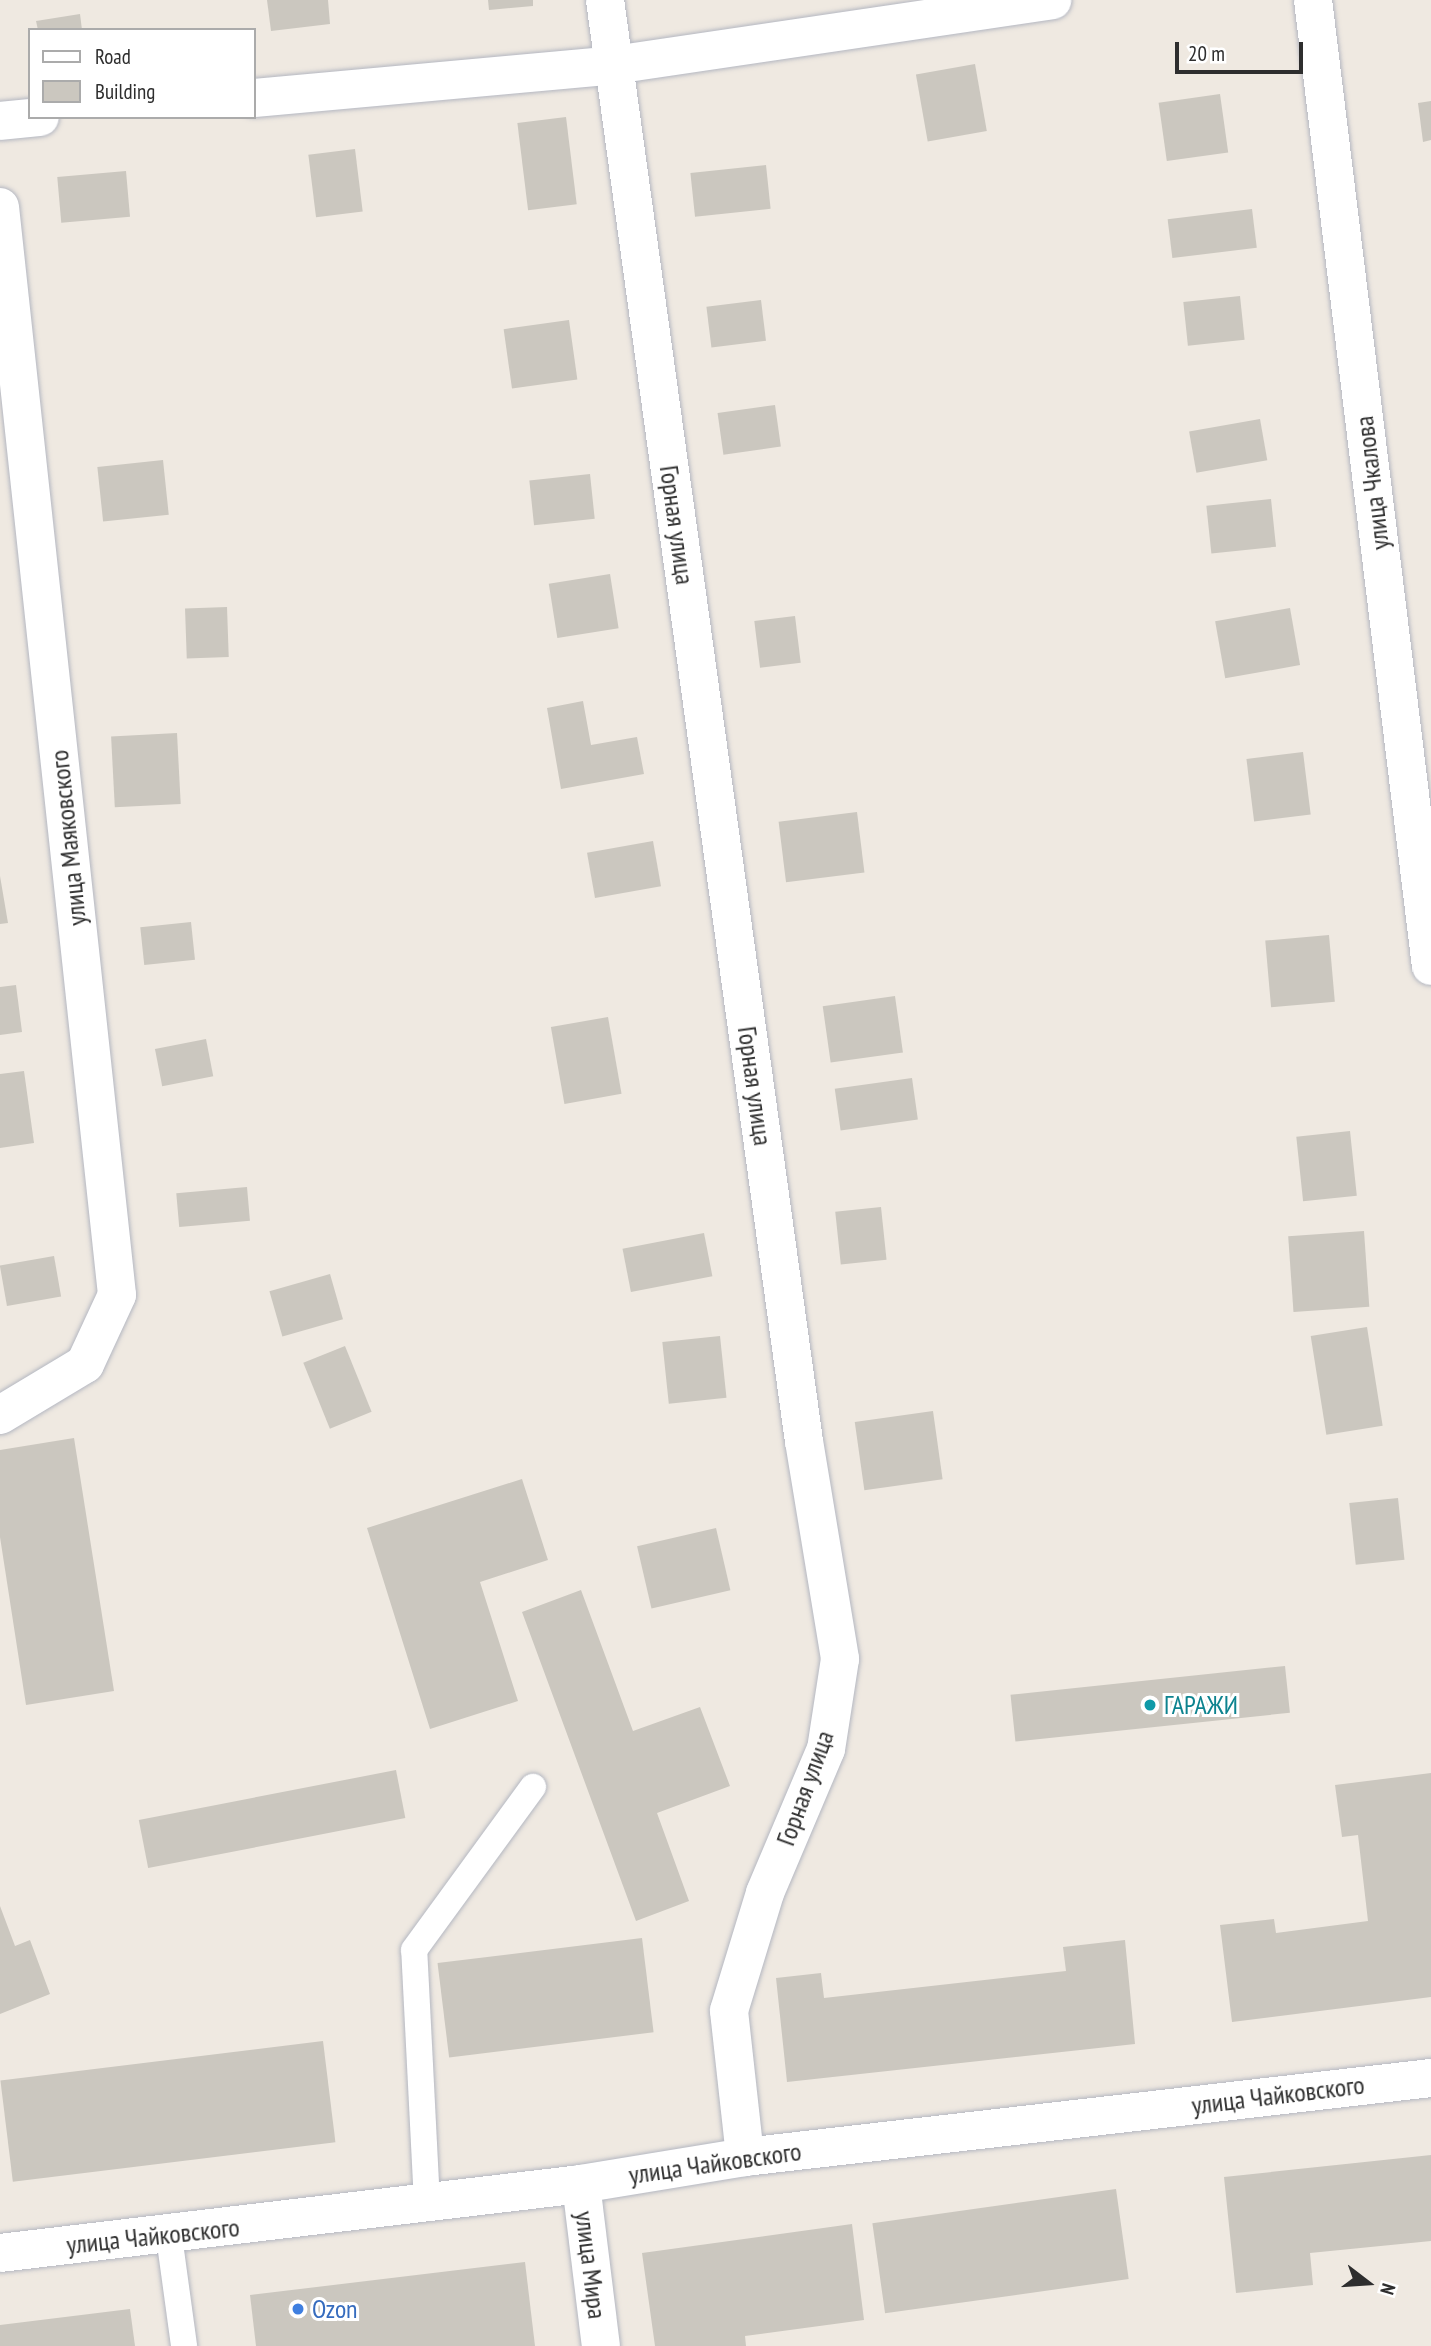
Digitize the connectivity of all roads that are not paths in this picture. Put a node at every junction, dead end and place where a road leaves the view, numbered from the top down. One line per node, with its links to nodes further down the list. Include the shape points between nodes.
1 (605, 0): 4 (street, Горная улица)
2 (1052, 0): 4 (street)
3 (1313, 0): 9 (street, улица Чкалова)
4 (614, 65): 5 (street); 13 (street, Горная улица, via 804,1441 840,1659 826,1749 765,1893 729,2011)
5 (256, 98)
6 (28, 118): 7 (street)
7 (0, 121)
8 (0, 207): 10 (street, улица Маяковского, via 117,1295 85,1363)
9 (1431, 966)
10 (0, 1415)
11 (533, 1787): 15 (lane, via 414,1950)
12 (1431, 2078): 13 (street, улица Чайковского)
13 (745, 2157): 14 (street, улица Чайковского)
14 (581, 2184): 15 (street, улица Чайковского); 19 (street, улица Мира)
15 (427, 2203): 16 (street, улица Чайковского)
16 (169, 2236): 17 (street, улица Чайковского); 18 (lane)
17 (4, 2243)
18 (184, 2346)
19 (601, 2346)

